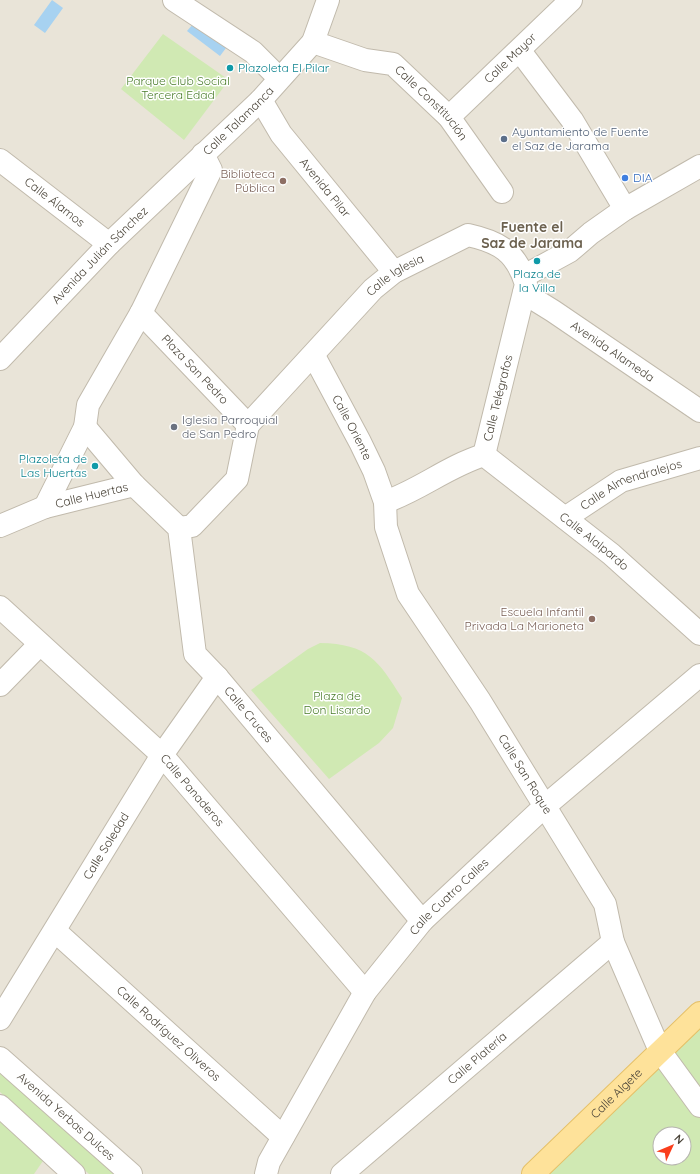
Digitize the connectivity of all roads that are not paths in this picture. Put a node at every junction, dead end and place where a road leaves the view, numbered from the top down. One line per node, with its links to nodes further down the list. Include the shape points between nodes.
1 (174, 0): 6 (street, via 253,52)
2 (328, 0): 4 (street, Calle Talamanca)
3 (571, 0): 5 (street, Calle Mayor)
4 (313, 42): 6 (street, Calle Talamanca); 8 (street, Calle Constitución, via 365,60 392,64)
5 (520, 51): 8 (street, Calle Mayor); 13 (street, via 572,120)
6 (279, 78): 7 (street, Calle Talamanca)
7 (261, 100): 9 (street, Calle Talamanca, via 247,116); 15 (street, Avenida Pilar, via 281,134)
8 (449, 117): 12 (street, Calle Constitución)
9 (203, 154): 14 (street, Avenida Julián Sánchez); 17 (street, Calle Talamanca, via 212,170)
10 (0, 160): 14 (street, Calle Álamos)
11 (700, 166): 13 (street)
12 (502, 192)
13 (625, 209): 16 (street)
14 (109, 244): 19 (street, Avenida Julián Sánchez)
15 (394, 272): 16 (street, Calle Iglesia, via 468,235 495,242 516,261); 18 (street, Calle Iglesia, via 374,289)
16 (524, 285): 20 (street, Avenida Alameda, via 553,311); 23 (street, Calle Telégrafos, via 516,328)
17 (141, 313): 21 (street, Plaza San Pedro); 22 (street, Calle Huertas, via 88,405)
18 (314, 356): 21 (street, Calle Iglesia); 26 (street, Calle Oriente, via 360,442)
19 (0, 359)
20 (700, 411)
21 (248, 425): 30 (street, via 237,479 192,526)
22 (85, 427): 25 (street, Calle Huertas); 27 (street, Calle Huertas)
23 (484, 455): 26 (street, Calle Telégrafos, via 464,461 400,497); 28 (street, Calle Alalpardo)
24 (700, 458): 28 (street, Calle Almendralejos, via 621,481)
25 (134, 485): 27 (street, Calle Huertas); 30 (street)
26 (385, 502): 38 (street, Calle San Roque, via 386,527 408,594 480,701)
27 (45, 507): 29 (street, Calle Huertas)
28 (565, 518): 32 (street, Calle Alalpardo)
29 (0, 526)
30 (179, 528): 35 (street, Calle Cruces, via 194,654)
31 (0, 607): 33 (street, Calle Panaderos)
32 (697, 625)
33 (40, 644): 36 (street); 37 (street, Calle Panaderos)
34 (700, 675): 38 (street, Calle Cuatro Calles)
35 (217, 677): 37 (street, Calle Soledad); 39 (street, Calle Cruces)
36 (0, 685)
37 (162, 755): 40 (street, Calle Soledad); 42 (street, Calle Panaderos)
38 (545, 806): 39 (street, Calle Cuatro Calles); 41 (street, Calle San Roque, via 605,904)
39 (422, 921): 42 (street, Calle Cuatro Calles)
40 (55, 931): 44 (street, Calle Soledad); 49 (street, Calle Rodríguez Oliveros)
41 (613, 942): 45 (street, Calle San Roque); 53 (street, Calle Platería)
42 (365, 992): 49 (street, Calle Cuatro Calles)
43 (700, 1013): 45 (main road, Calle Algete)
44 (0, 1019)
45 (660, 1051): 48 (street, Calle San Roque); 54 (main road, Calle Algete)
46 (0, 1058): 51 (street, Avenida Yerbas Dulces)
47 (0, 1106): 50 (street)
48 (700, 1106)
49 (283, 1137): 52 (street, Calle Cuatro Calles, via 269,1162)
50 (74, 1174)
51 (131, 1174)
52 (266, 1174)
53 (342, 1174)
54 (533, 1174)

